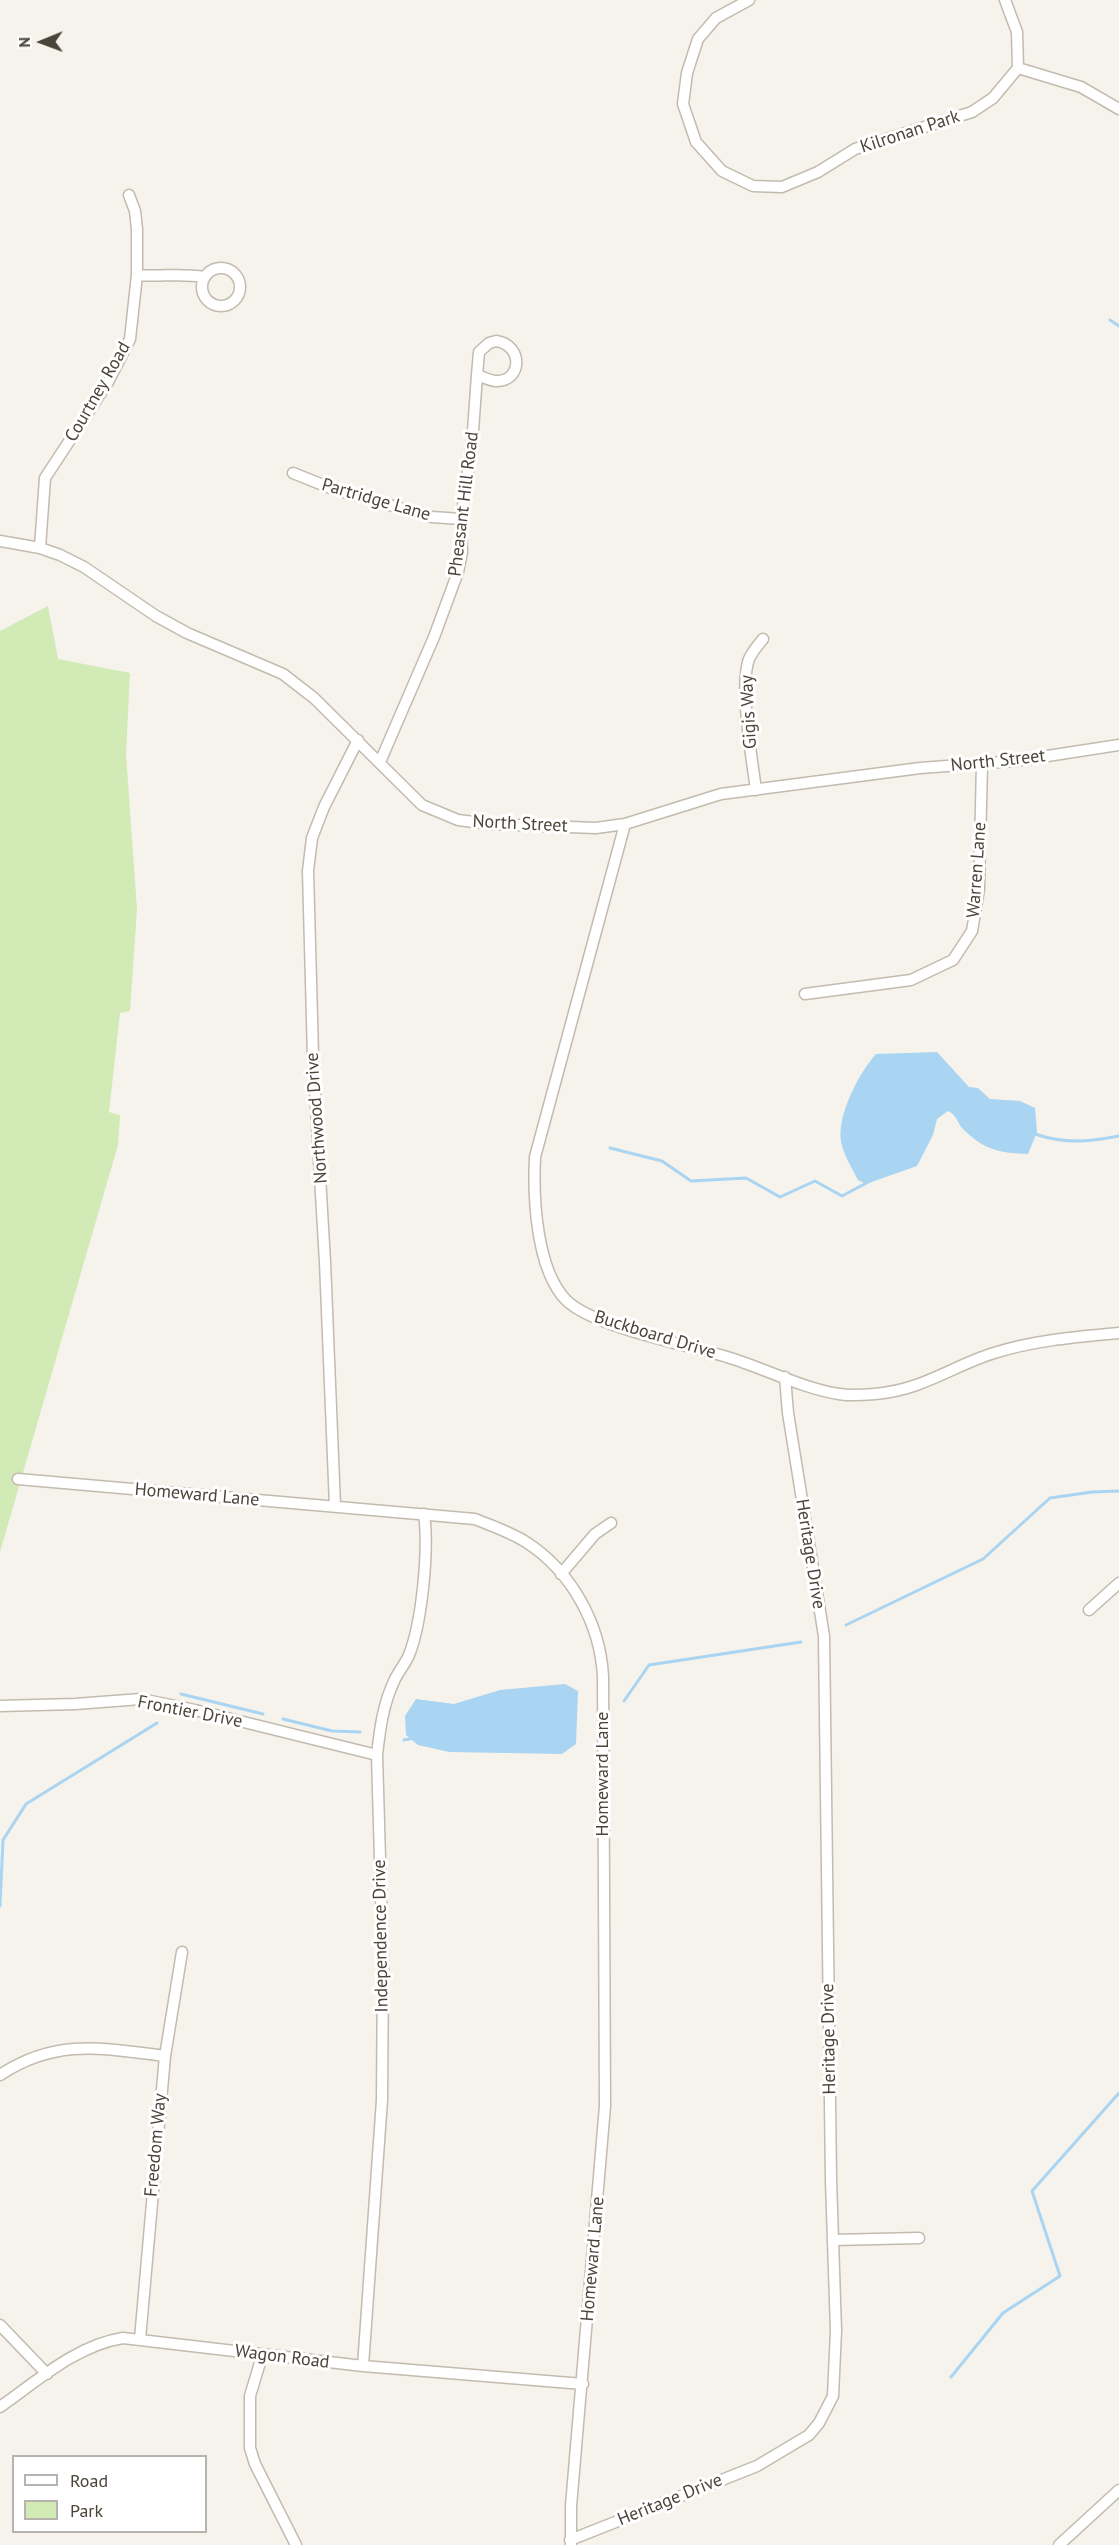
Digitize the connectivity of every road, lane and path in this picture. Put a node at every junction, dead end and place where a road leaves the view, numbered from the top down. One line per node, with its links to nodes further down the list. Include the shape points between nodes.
1 (749, 0): 3 (street, Kilronan Park, via 716,18 698,39 687,73 683,104 696,142 723,171 753,186 782,187 818,172 855,149 972,112 993,98)
2 (1005, 0): 3 (street, via 1017,32)
3 (1018, 68): 4 (street, via 1081,87)
4 (1119, 109)
5 (129, 195): 6 (street, Courtney Road, via 137,220)
6 (137, 275): 7 (street); 12 (street, Courtney Road, via 130,339 108,382 45,478)
7 (204, 277)
8 (477, 375): 10 (street, Pheasant Hill Road)
9 (293, 473): 10 (street, Partridge Lane, via 333,489 432,517)
10 (461, 519): 16 (street, Pheasant Hill Road, via 462,552 452,594)
11 (0, 541): 12 (street, North Street)
12 (40, 548): 14 (street, North Street, via 84,567 187,633 283,674)
13 (763, 639): 18 (street, Gigis Way, via 750,657 746,674)
14 (358, 740): 16 (street, North Street); 24 (street, Northwood Drive, via 312,838 308,871)
15 (1119, 745): 17 (street, North Street)
16 (380, 762): 19 (street, North Street, via 422,805 458,820 596,828)
17 (982, 764): 18 (street, North Street, via 920,768); 20 (street, Warren Lane, via 979,889 972,931 953,960 911,980)
18 (756, 790): 19 (street, North Street, via 700,799)
19 (625, 824): 22 (street, Buckboard Drive, via 535,1157 535,1198 547,1265 566,1299 596,1318)
20 (805, 994)
21 (1119, 1333): 22 (street, Buckboard Drive, via 1028,1343 991,1354 923,1384 876,1394 840,1394)
22 (785, 1377): 36 (street, Heritage Drive, via 824,1636)
23 (18, 1479): 24 (street, Homeward Lane)
24 (335, 1506): 25 (street, Homeward Lane)
25 (424, 1514): 27 (street, Homeward Lane, via 475,1519 503,1530 526,1542); 31 (street, Independence Drive, via 427,1540 417,1629 385,1704)
26 (611, 1523): 27 (street, via 595,1534)
27 (561, 1574): 42 (street, Homeward Lane, via 592,1623 600,1647 603,1677 605,2106)
28 (1119, 1583): 29 (street)
29 (1089, 1610)
30 (0, 1706): 31 (street, Frontier Drive, via 141,1699)
31 (377, 1755): 40 (street, Independence Drive, via 382,2100)
32 (182, 1952): 33 (street, Freedom Way)
33 (165, 2056): 34 (street, via 63,2049 36,2055); 38 (street, Freedom Way)
34 (0, 2075)
35 (919, 2238): 36 (street)
36 (833, 2240): 45 (street, Heritage Drive, via 833,2396 809,2435 757,2466)
37 (0, 2325): 41 (street)
38 (141, 2339): 39 (street, Wagon Road); 41 (street, Wagon Road, via 123,2338 95,2345)
39 (262, 2356): 40 (street, Wagon Road); 46 (street, via 250,2396 250,2448)
40 (363, 2366): 42 (street, Wagon Road)
41 (47, 2374): 43 (street, Wagon Road)
42 (583, 2384): 45 (street, Homeward Lane)
43 (0, 2407)
44 (1119, 2490): 47 (street)
45 (570, 2542)
46 (291, 2543)
47 (1059, 2545)

